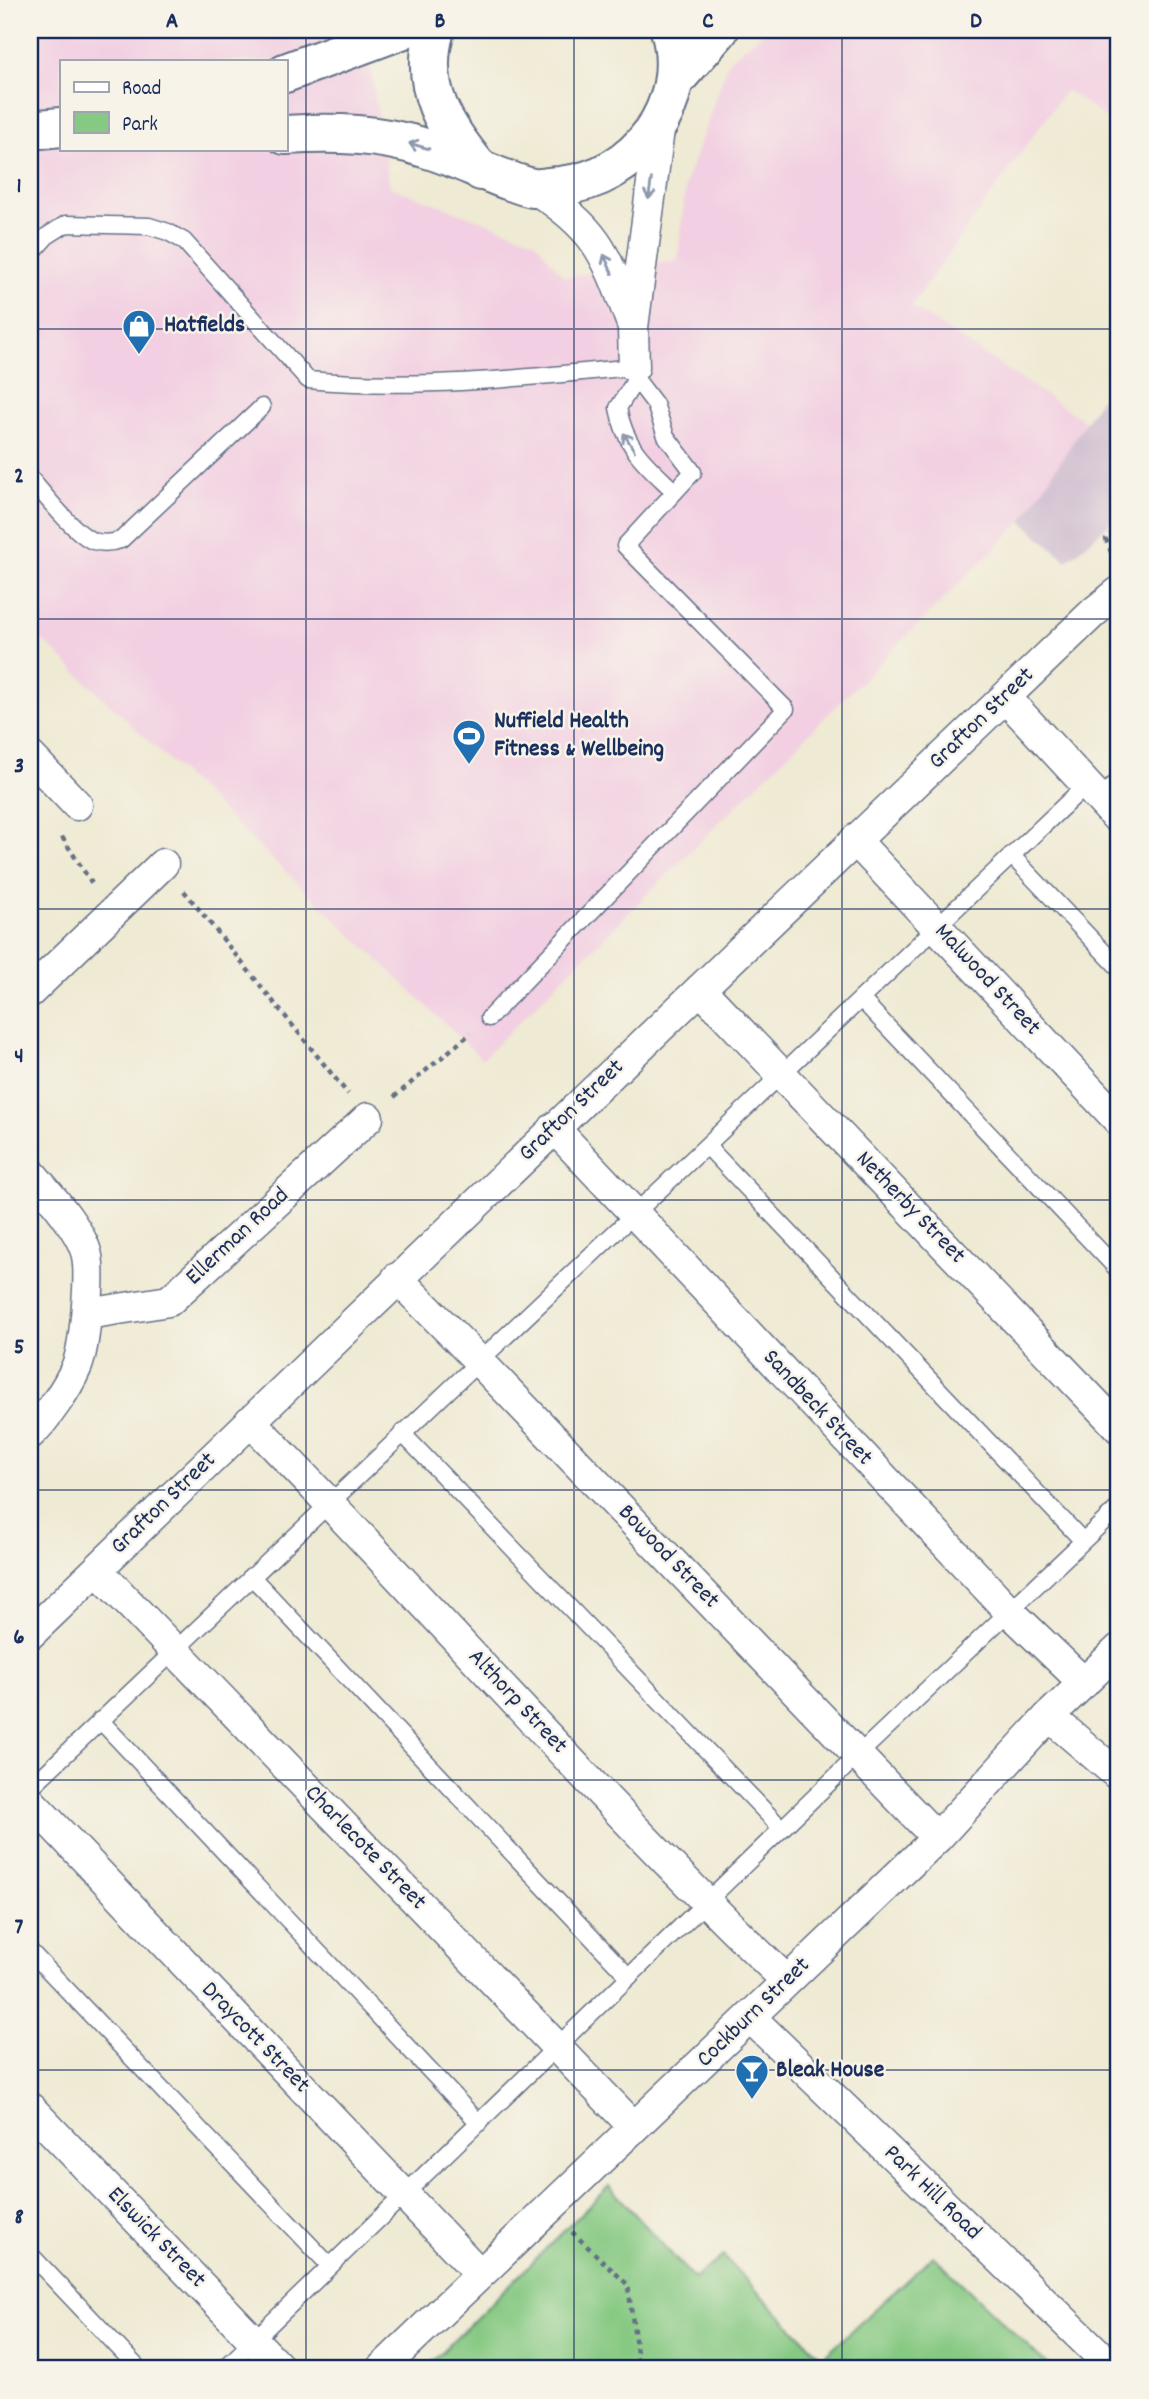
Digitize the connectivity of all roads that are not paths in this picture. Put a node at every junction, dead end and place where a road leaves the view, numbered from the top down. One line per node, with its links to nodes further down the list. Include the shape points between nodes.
1 (401, 30): 5 (street)
2 (435, 30): 11 (street, via 430,81 440,115)
3 (670, 30): 6 (street, via 675,46)
4 (719, 30): 6 (street)
5 (287, 72)
6 (674, 81): 7 (street)
7 (660, 122): 12 (street, via 641,149 611,172 580,184); 14 (street, one-way to 14)
8 (60, 127): 9 (street)
9 (30, 130)
10 (287, 135): 11 (street, one-way to 10, via 391,138 355,133)
11 (482, 172): 12 (street)
12 (533, 188): 14 (street, one-way to 12, via 608,259 593,238 560,205)
13 (30, 255): 15 (lane, via 66,224 149,226 168,232 184,241 308,380 449,382)
14 (633, 327): 15 (street)
15 (635, 373): 18 (lane, via 655,404 666,436 693,472); 18 (lane, one-way to 15, via 634,450 622,430 618,408)
16 (262, 407): 17 (lane, via 121,540 92,540 64,517)
17 (30, 478)
18 (675, 492): 32 (lane, via 625,546 786,709)
19 (1119, 593): 20 (street, Grafton Street)
20 (1005, 697): 22 (street); 24 (street, Grafton Street)
21 (30, 756): 23 (street)
22 (1106, 796): 25 (lane)
23 (77, 805)
24 (855, 840): 27 (street, Malwood Street); 29 (street, Grafton Street)
25 (1012, 855): 27 (lane); 28 (lane)
26 (163, 864): 30 (street)
27 (936, 927): 31 (lane); 35 (street, Malwood Street)
28 (1119, 968)
29 (700, 989): 33 (street, Netherby Street); 36 (street, Grafton Street)
30 (30, 992)
31 (861, 999): 33 (lane); 40 (lane)
32 (489, 1018)
33 (783, 1075): 37 (lane); 45 (street, Netherby Street)
34 (368, 1118): 42 (street, Ellerman Road, via 169,1301)
35 (1119, 1121)
36 (554, 1128): 39 (street, Sandbeck Street); 41 (street, Grafton Street)
37 (708, 1146): 39 (lane); 50 (lane)
38 (30, 1172): 42 (street, via 67,1217 87,1255)
39 (636, 1214): 43 (lane); 53 (street, Sandbeck Street)
40 (1119, 1271)
41 (397, 1278): 43 (street, Bowood Street); 44 (street, Grafton Street)
42 (87, 1314): 47 (street, via 77,1368)
43 (478, 1360): 46 (lane); 60 (street, Bowood Street)
44 (250, 1421): 48 (street, Althorp Street); 51 (street, Grafton Street)
45 (1119, 1427)
46 (402, 1433): 48 (lane); 64 (lane)
47 (30, 1434)
48 (329, 1502): 52 (lane); 66 (street, Althorp Street)
49 (1119, 1507): 50 (lane)
50 (1083, 1541): 53 (lane)
51 (97, 1570): 54 (street, Grafton Street); 55 (street, Charlecote Street)
52 (251, 1576): 55 (lane); 68 (lane)
53 (1009, 1611): 57 (street, Sandbeck Street); 60 (lane)
54 (30, 1634)
55 (174, 1649): 59 (lane); 71 (street, Charlecote Street)
56 (1119, 1649): 57 (street, Cockburn Street)
57 (1084, 1683): 58 (street, Cockburn Street)
58 (1049, 1716): 61 (street); 65 (street, Cockburn Street)
59 (100, 1720): 62 (lane); 73 (lane)
60 (858, 1755): 64 (lane); 65 (street, Bowood Street)
61 (1119, 1776)
62 (30, 1788)
63 (30, 1801): 75 (street, Draycott Street)
64 (782, 1829): 66 (lane)
65 (937, 1838): 69 (street, Cockburn Street)
66 (705, 1903): 68 (lane); 69 (street, Althorp Street)
67 (30, 1951): 77 (lane)
68 (629, 1977): 71 (lane)
69 (787, 1981): 70 (street, Cockburn Street)
70 (750, 2017): 74 (street, Cockburn Street); 84 (street, Park Hill Road)
71 (557, 2047): 73 (lane); 74 (street, Charlecote Street)
72 (30, 2108): 79 (street, Elswick Street)
73 (479, 2123): 75 (lane)
74 (634, 2127): 78 (street, Cockburn Street)
75 (404, 2194): 77 (lane); 78 (street, Draycott Street)
76 (30, 2254): 80 (lane)
77 (330, 2266): 79 (lane)
78 (480, 2274): 83 (street, Cockburn Street)
79 (254, 2341): 81 (lane); 82 (street, Elswick Street)
80 (139, 2369)
81 (224, 2369)
82 (281, 2369)
83 (381, 2369)
84 (1114, 2369)

